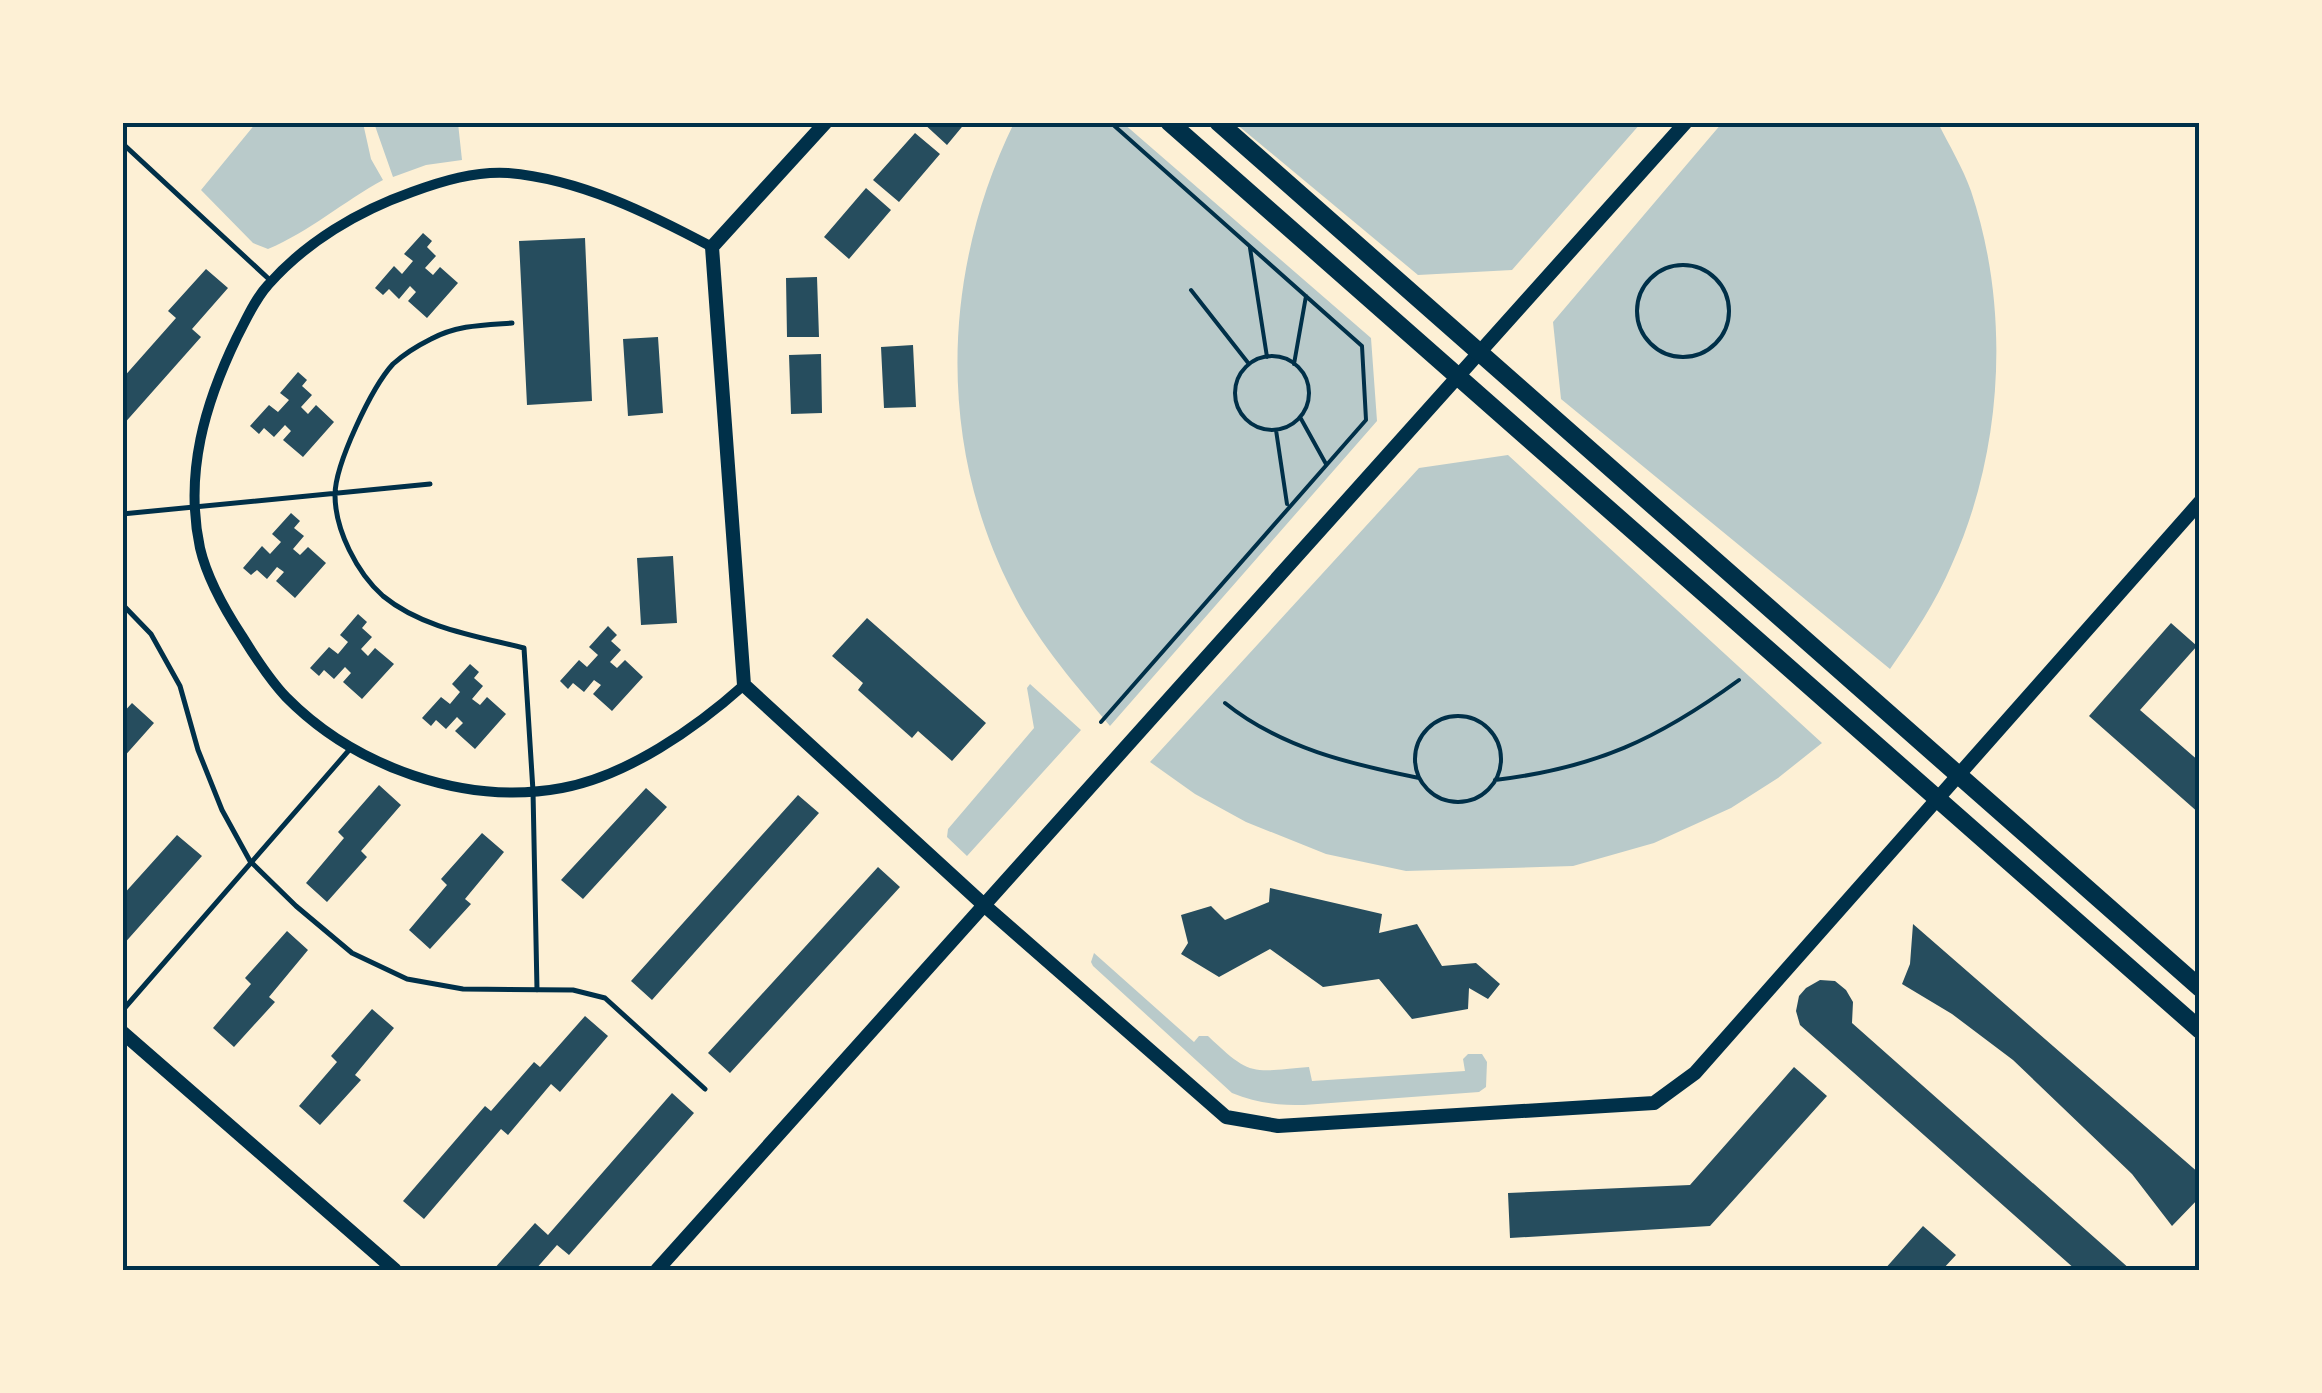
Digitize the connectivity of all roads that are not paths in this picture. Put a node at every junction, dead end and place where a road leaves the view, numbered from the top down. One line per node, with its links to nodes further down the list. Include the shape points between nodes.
1 (826, 122): 6 (street)
2 (1169, 122): 10 (main road)
3 (1218, 122): 9 (main road)
4 (1686, 122): 9 (street)
5 (122, 143): 7 (lane)
6 (712, 247): 7 (street, via 606,198 506,173 461,177 382,203 298,255); 17 (street)
7 (272, 281): 14 (street, via 220,371 196,456)
8 (512, 323): 12 (lane, via 459,326 395,362 372,392)
9 (1480, 354): 10 (street); 19 (main road)
10 (1458, 380): 21 (main road); 23 (street)
11 (430, 484): 12 (lane)
12 (335, 493): 14 (lane); 20 (lane, via 341,530 382,595 414,616 524,648)
13 (2200, 502): 19 (street)
14 (194, 507): 15 (lane); 18 (street, via 207,566 260,665 308,717)
15 (122, 514)
16 (122, 604): 22 (lane, via 151,634 180,686 222,810)
17 (744, 685): 20 (street, via 700,722 623,766); 23 (street)
18 (352, 747): 20 (street, via 402,772 459,787); 22 (lane)
19 (1958, 775): 21 (street); 24 (main road)
20 (533, 791): 25 (lane)
21 (1936, 800): 23 (street, via 1694,1073 1654,1103 1278,1126 1226,1117); 27 (main road)
22 (250, 860): 25 (lane, via 352,953 408,978 463,989); 26 (lane)
23 (985, 906): 31 (street)
24 (2200, 988)
25 (537, 990): 29 (lane, via 605,998)
26 (122, 1011)
27 (2200, 1030)
28 (122, 1032): 30 (street)
29 (705, 1089)
30 (395, 1270)
31 (657, 1270)

